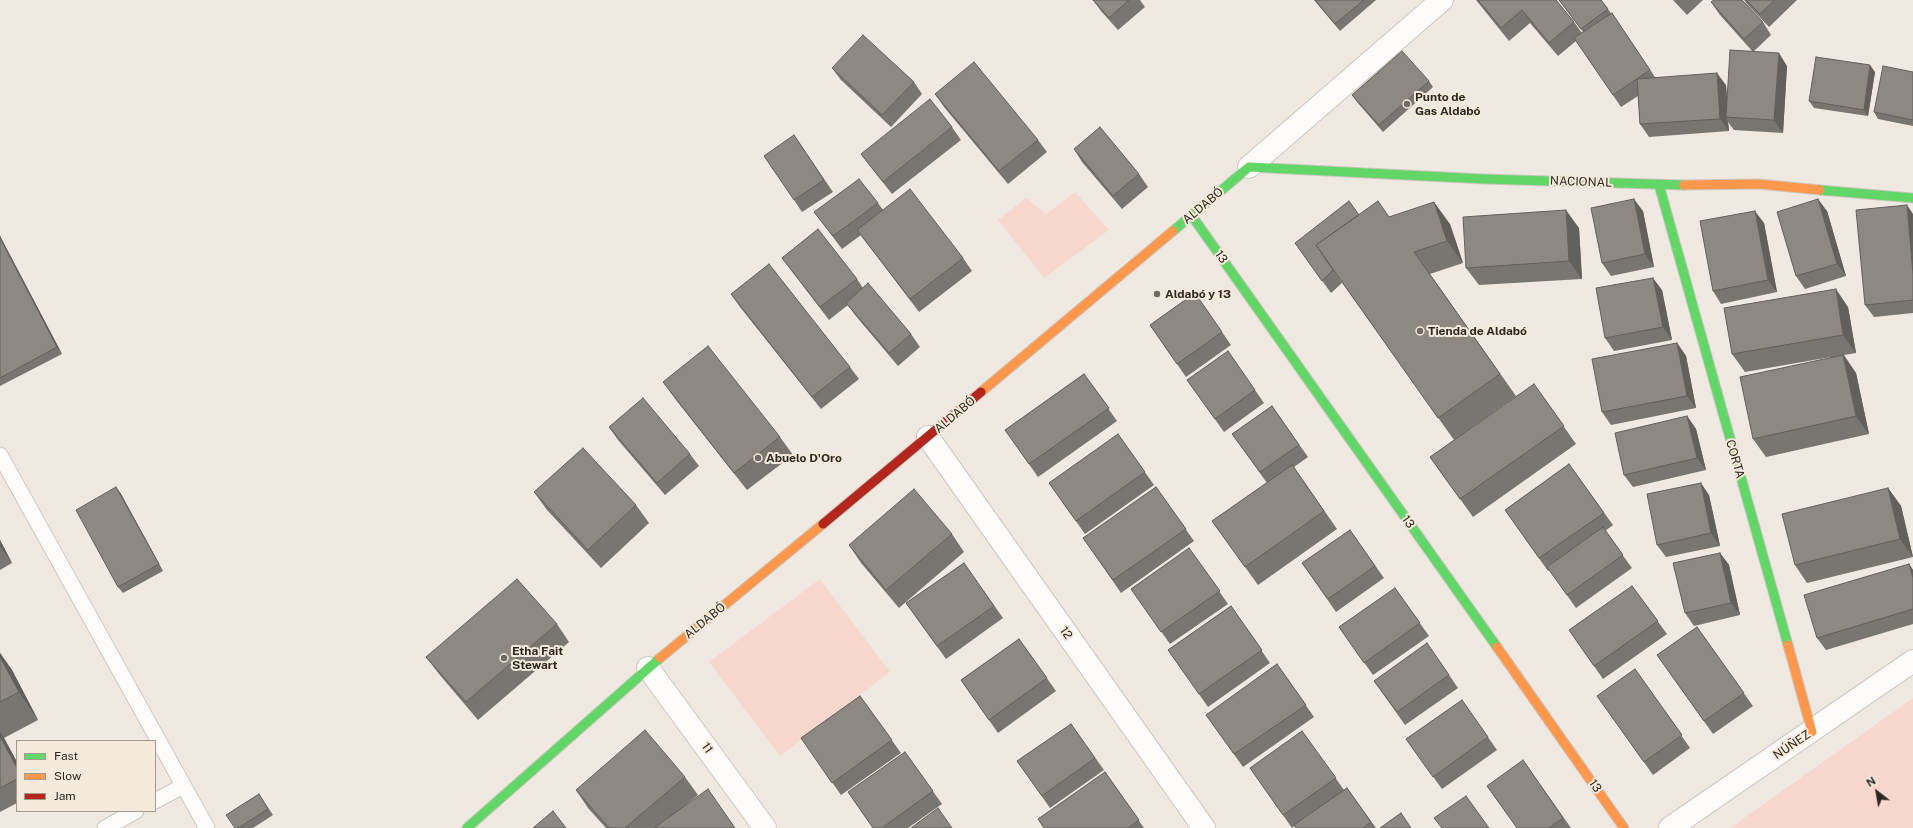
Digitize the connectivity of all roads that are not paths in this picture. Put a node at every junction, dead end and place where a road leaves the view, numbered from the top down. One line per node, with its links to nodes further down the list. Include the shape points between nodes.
1 (1442, 0): 2 (street, ALDABÓ)
2 (1249, 167): 3 (street, NACIONAL); 5 (street, ALDABÓ)
3 (1659, 185): 4 (street, NACIONAL, via 1759,184); 10 (street, CORTA)
4 (1913, 198)
5 (1192, 216): 6 (street, ALDABÓ); 19 (street, 13)
6 (928, 437): 9 (street, ALDABÓ); 18 (street, 12)
7 (0, 455): 11 (lane)
8 (1913, 661): 10 (street, NÚÑEZ)
9 (648, 668): 16 (street, ALDABÓ); 17 (street, 11)
10 (1812, 732): 20 (street, NÚÑEZ)
11 (183, 786): 12 (lane); 15 (lane)
12 (156, 800)
13 (134, 812): 14 (lane)
14 (105, 828)
15 (207, 828)
16 (467, 828)
17 (765, 828)
18 (1204, 828)
19 (1624, 828)
20 (1670, 828)

